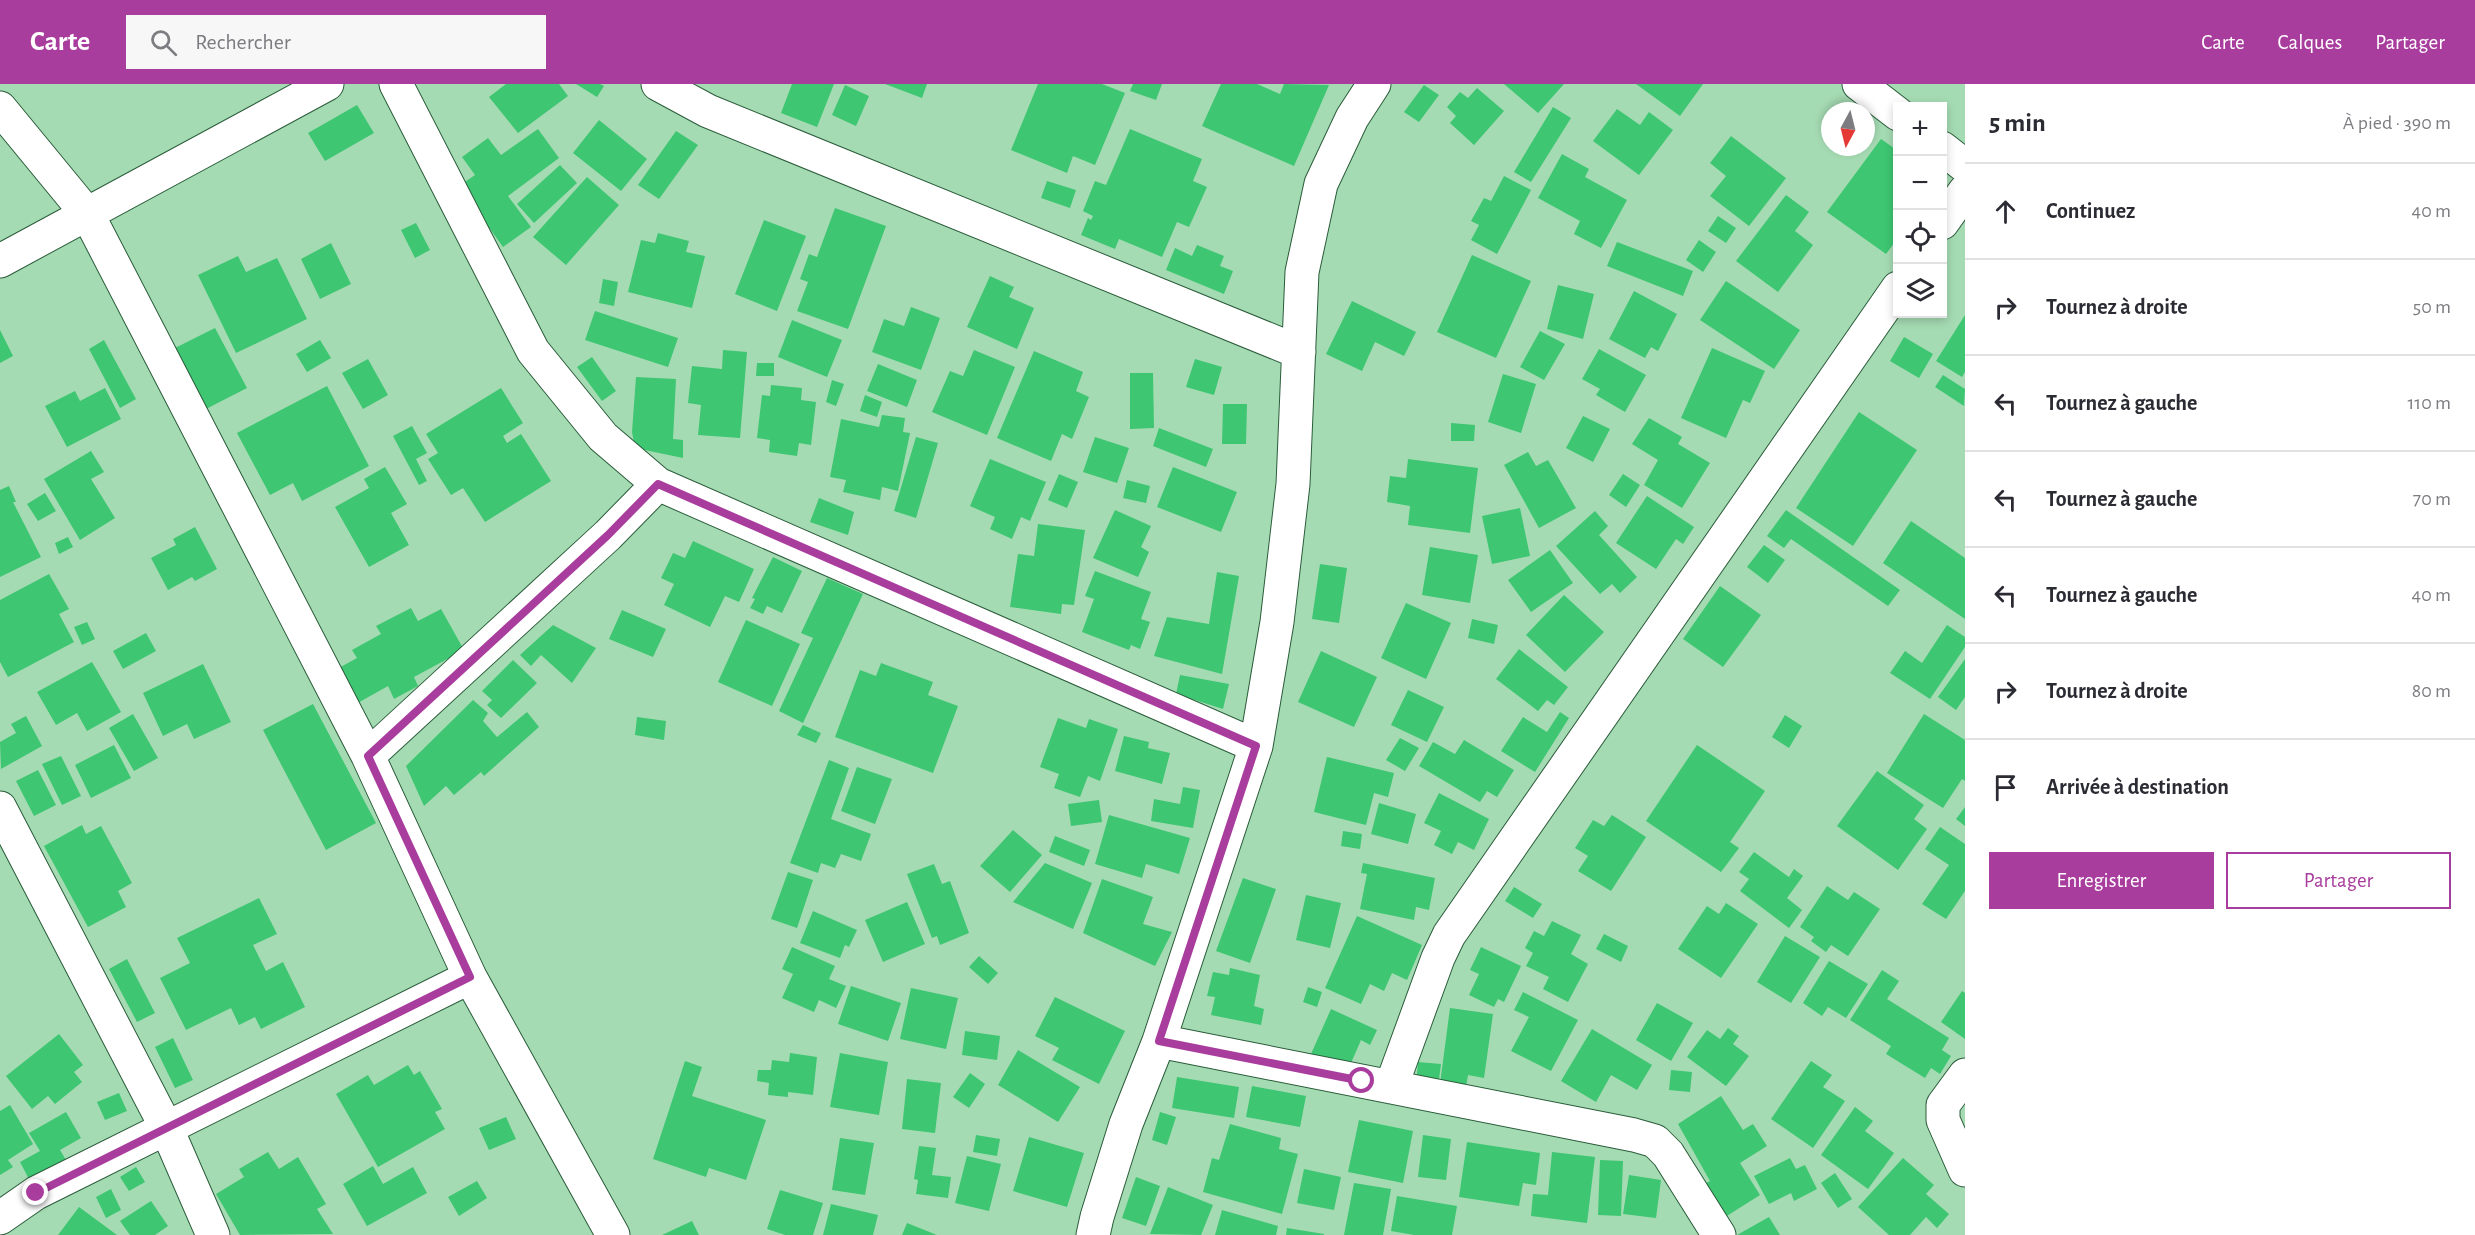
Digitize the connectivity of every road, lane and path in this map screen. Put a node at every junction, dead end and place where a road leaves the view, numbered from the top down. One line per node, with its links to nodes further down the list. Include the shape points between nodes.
1 (327, 84): 11 (street)
2 (396, 84): 16 (street, via 533,351 603,437)
3 (658, 84): 15 (street, via 708,111)
4 (1374, 84): 15 (street, via 1352,118 1321,184 1302,272)
5 (1859, 84): 7 (street)
6 (0, 108): 11 (street)
7 (1893, 110)
8 (1947, 152): 9 (street)
9 (1965, 165)
10 (1965, 191): 12 (street)
11 (88, 215): 13 (street); 18 (street)
12 (1947, 216)
13 (0, 261)
14 (1893, 295): 23 (street, via 1449,935)
15 (1299, 352): 17 (street, via 1293,484 1277,622)
16 (658, 484): 17 (street); 18 (street)
17 (1256, 746): 21 (street)
18 (368, 756): 20 (street)
19 (0, 808): 24 (street)
20 (470, 977): 24 (street); 28 (street)
21 (1159, 1041): 23 (street); 29 (street, via 1126,1124)
22 (1965, 1075): 25 (street, via 1943,1105 1943,1120)
23 (1391, 1087): 30 (street, via 1655,1141 1668,1154)
24 (166, 1127): 26 (street, via 36,1193); 27 (street)
25 (1965, 1170)
26 (0, 1218)
27 (213, 1235)
28 (612, 1235)
29 (1093, 1235)
30 (1719, 1235)

